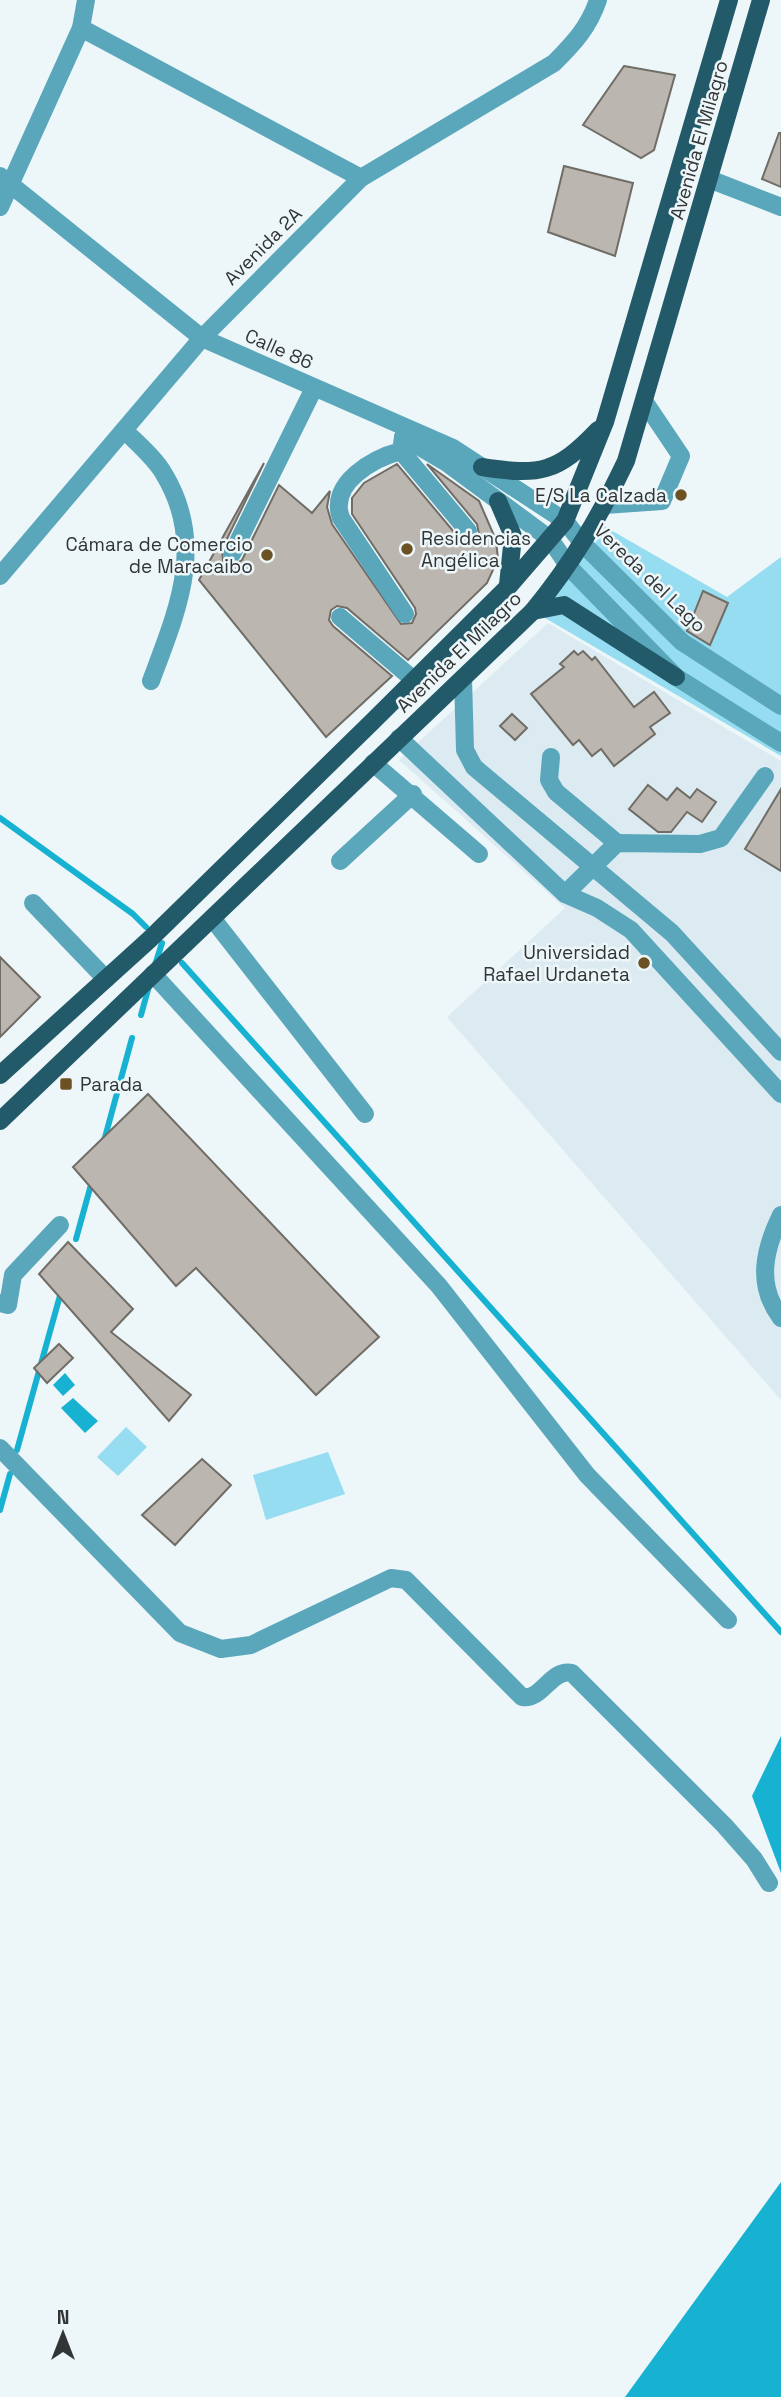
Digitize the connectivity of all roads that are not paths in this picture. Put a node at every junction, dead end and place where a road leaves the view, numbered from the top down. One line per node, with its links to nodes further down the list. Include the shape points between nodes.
1 (86, 0): 5 (street)
2 (598, 0): 6 (street, Avenida 2A, via 592,19 554,63)
3 (729, 0): 15 (main road, Avenida El Milagro)
4 (761, 0): 7 (main road, Avenida El Milagro)
5 (81, 28): 6 (street); 8 (street)
6 (361, 178): 11 (street, Avenida 2A)
7 (709, 179): 10 (street); 14 (main road, Avenida El Milagro)
8 (6, 180): 9 (street); 11 (street, Calle 86)
9 (0, 207)
10 (781, 207)
11 (202, 338): 12 (street, Calle 86); 16 (street, Avenida 2A)
12 (314, 388): 13 (street, Calle 86); 25 (street)
13 (333, 396): 17 (street); 18 (street, Calle 86, via 453,448)
14 (644, 401): 20 (main road, Avenida El Milagro, via 626,461); 20 (street, via 681,460 662,502)
15 (605, 422): 18 (main road, via 575,454 550,468 517,472); 21 (main road, Avenida El Milagro)
16 (124, 430): 27 (street, Avenida 2A); 35 (street, via 163,471 184,523 186,579)
17 (402, 444): 19 (street, via 447,463); 22 (street); 30 (street, via 370,463 337,500 341,518)
18 (482, 467): 21 (street, Calle 86)
19 (498, 501): 23 (street); 28 (main road, via 513,536)
20 (605, 505): 24 (main road, Avenida El Milagro)
21 (565, 521): 23 (main road, Avenida El Milagro); 24 (street, Vereda del Lago)
22 (468, 531)
23 (550, 539): 26 (street); 28 (main road, Avenida El Milagro)
24 (583, 544): 26 (main road, Avenida El Milagro); 36 (street, Vereda del Lago, via 682,642)
25 (232, 554)
26 (569, 567): 29 (main road, Avenida El Milagro); 32 (street)
27 (0, 576)
28 (508, 587): 34 (main road, Avenida El Milagro)
29 (533, 611): 32 (main road, via 564,606); 33 (main road, Avenida El Milagro)
30 (405, 614)
31 (340, 617): 34 (street)
32 (676, 677): 38 (street)
33 (463, 678): 37 (main road, Avenida El Milagro); 40 (street, via 466,750)
34 (414, 680): 53 (main road, Avenida El Milagro)
35 (151, 681)
36 (781, 706)
37 (399, 738): 41 (main road, Avenida El Milagro); 43 (street)
38 (781, 743)
39 (551, 757): 45 (street, via 549,780 556,792)
40 (471, 761): 43 (street); 48 (street, via 486,780)
41 (373, 763): 44 (street); 51 (main road, Avenida El Milagro)
42 (765, 776): 45 (street, via 721,838 700,844)
43 (447, 782): 49 (street)
44 (413, 794): 46 (street); 47 (street)
45 (617, 843): 48 (street)
46 (479, 854)
47 (340, 861)
48 (592, 866): 49 (street); 54 (street, via 672,933)
49 (565, 894): 56 (street, via 631,930)
50 (33, 903): 53 (street)
51 (212, 918): 52 (main road, Avenida El Milagro); 57 (street)
52 (153, 974): 58 (main road, Avenida El Milagro); 66 (street, via 439,1286 587,1475)
53 (106, 979): 55 (main road, Avenida El Milagro)
54 (781, 1052)
55 (0, 1075)
56 (781, 1094)
57 (365, 1114)
58 (0, 1121)
59 (781, 1216): 61 (street)
60 (60, 1225): 62 (street)
61 (776, 1238): 64 (street, via 764,1262 765,1281)
62 (6, 1273): 63 (street, via 8,1305)
63 (0, 1303)
64 (781, 1318)
65 (0, 1448): 67 (street, via 180,1633 220,1649 251,1645 391,1578 407,1580 522,1697 532,1696 559,1674 572,1673 724,1825)
66 (728, 1620)
67 (769, 1883)

